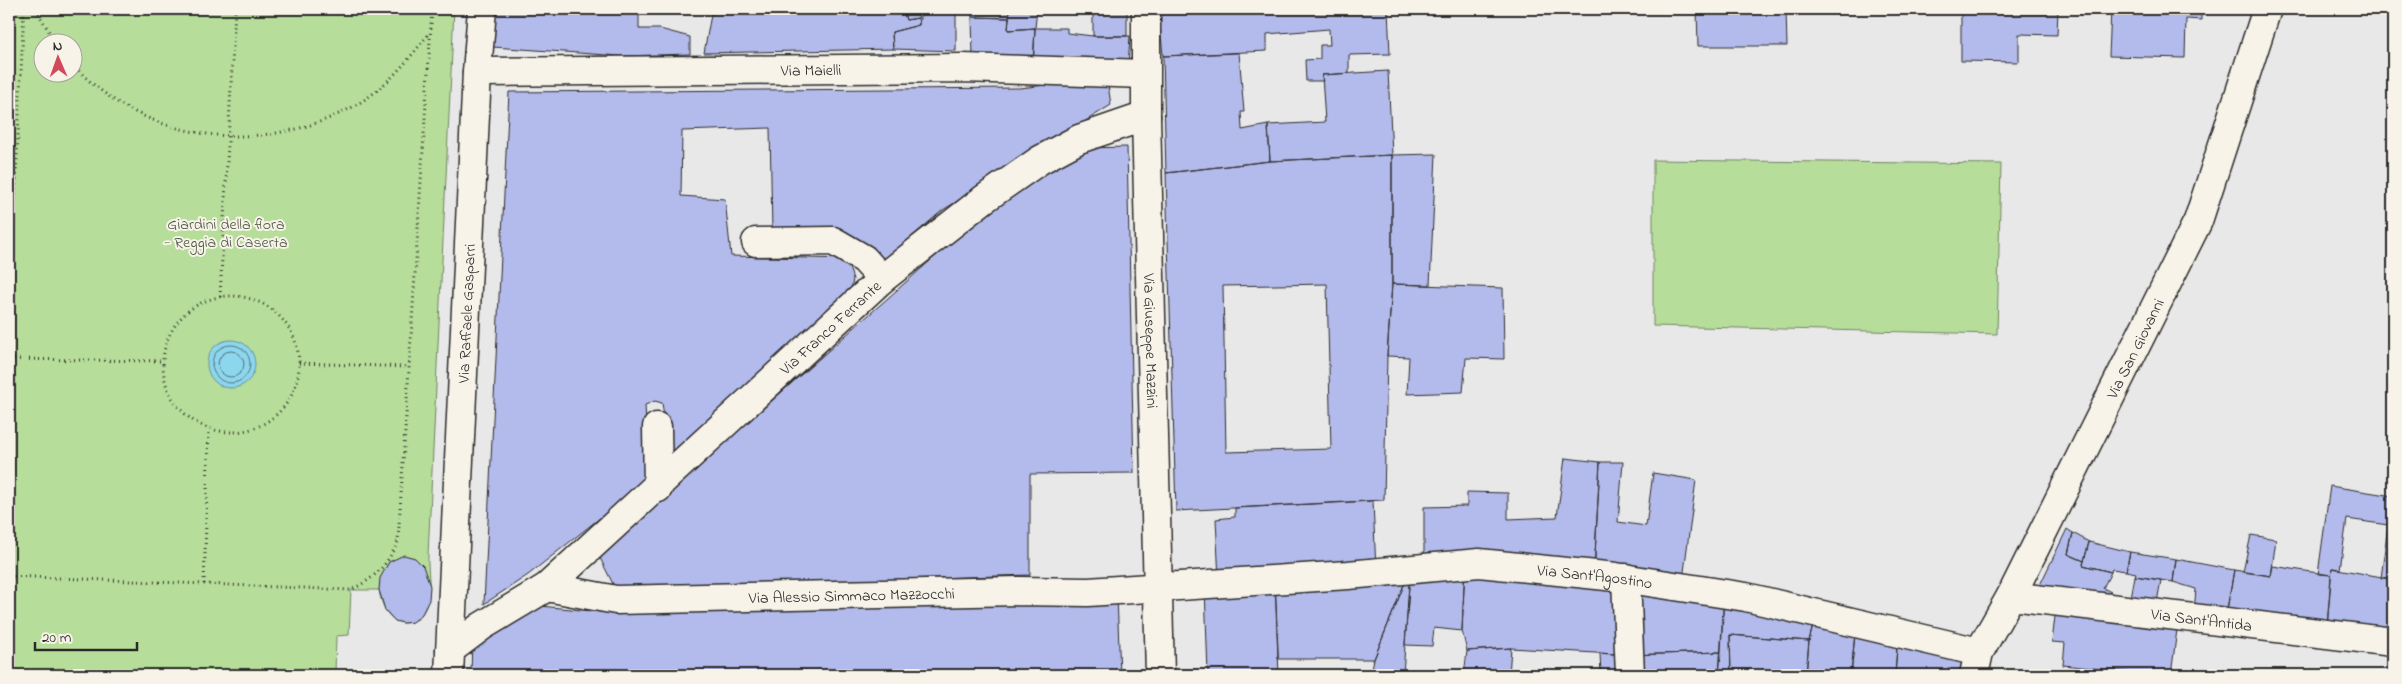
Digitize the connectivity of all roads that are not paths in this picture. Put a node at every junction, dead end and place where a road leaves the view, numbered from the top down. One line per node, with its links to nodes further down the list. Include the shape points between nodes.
1 (482, 9): 4 (street, Via Raffaele Gasparri)
2 (1146, 9): 5 (street, Via Giuseppe Mazzini)
3 (2267, 9): 14 (street, Via San Giovanni, via 2198,221)
4 (477, 72): 5 (street, Via Maielli, via 963,68); 16 (street, Via Raffaele Gasparri)
5 (1145, 74): 6 (street, Via Giuseppe Mazzini)
6 (1146, 116): 8 (street, Via Franco Ferrante, via 1079,139 1040,160 984,199); 13 (street, Via Giuseppe Mazzini)
7 (756, 242): 8 (street, via 833,241 864,259)
8 (882, 279): 10 (street, Via Franco Ferrante)
9 (657, 427): 10 (street)
10 (658, 488): 12 (street, Via Franco Ferrante)
11 (1626, 578): 13 (street, Via Sant'Agostino, via 1479,563); 17 (street, Via Sant'Agostino, via 1746,598); 19 (street)
12 (547, 587): 13 (street, Via Alessio Simmaco Mazzocchi, via 616,600); 16 (street, Via Franco Ferrante, via 482,626)
13 (1158, 588): 18 (street, Via Giuseppe Mazzini)
14 (2011, 596): 15 (street, Via Sant'Antida); 17 (street, Via San Giovanni)
15 (2393, 642)
16 (450, 662)
17 (1976, 664)
18 (1160, 675)
19 (1630, 675)

